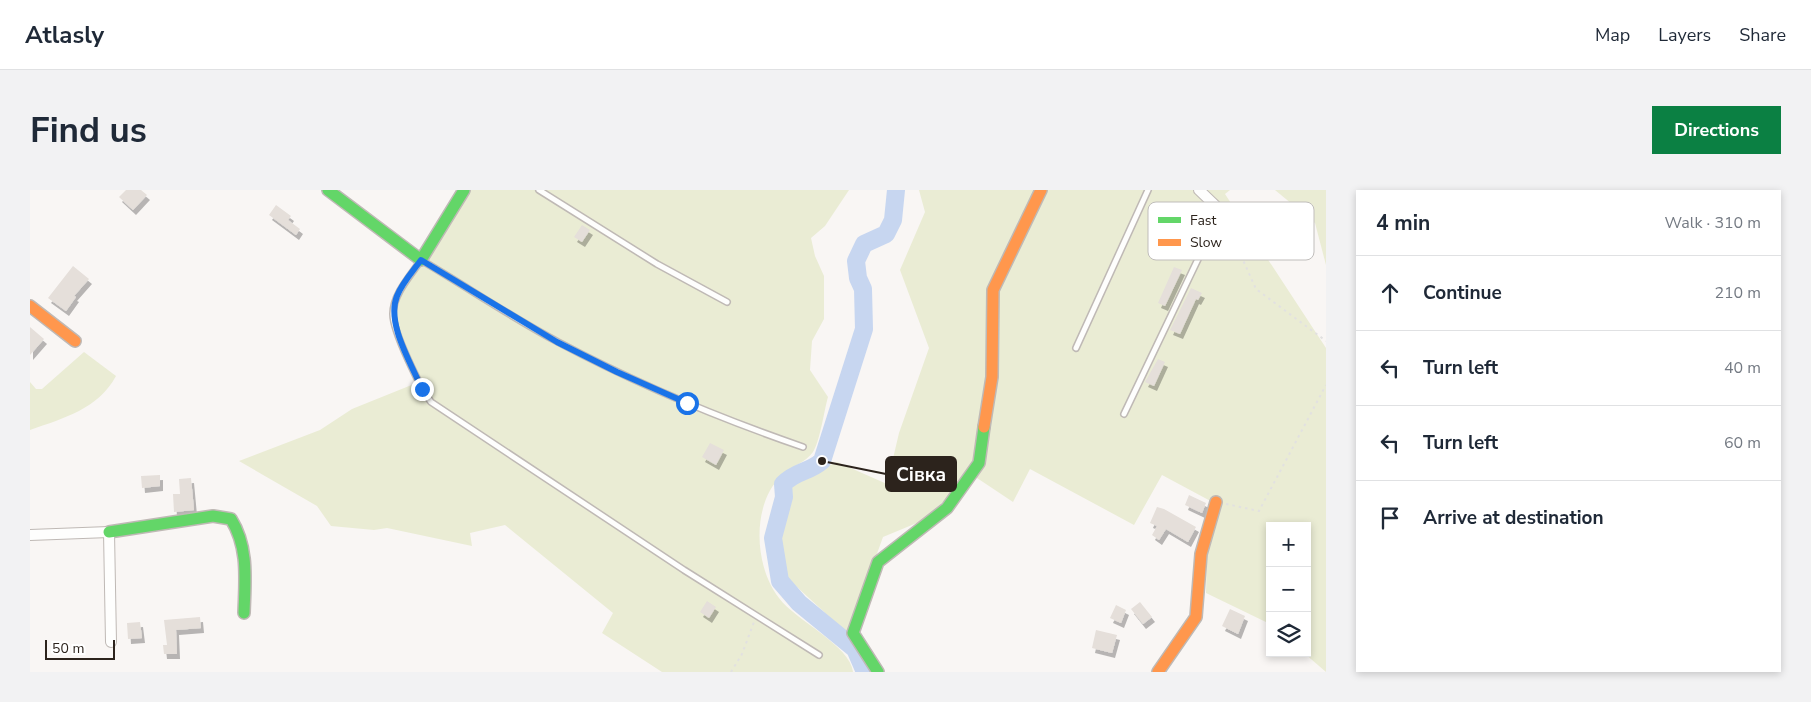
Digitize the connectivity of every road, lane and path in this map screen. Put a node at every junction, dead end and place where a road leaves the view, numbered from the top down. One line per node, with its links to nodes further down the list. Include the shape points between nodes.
1 (328, 190): 8 (street)
2 (464, 190): 8 (street)
3 (539, 190): 11 (lane, via 657,264)
4 (1041, 190): 27 (street, via 993,290 992,377 979,463 947,508 878,562 853,633)
5 (1148, 190): 15 (lane)
6 (1199, 190): 7 (street)
7 (1212, 202)
8 (421, 260): 18 (lane, via 557,342 617,372 720,418); 23 (lane, via 397,296 393,313 422,389 431,402)
9 (1198, 260): 17 (lane)
10 (1243, 260): 14 (path, via 1256,289)
11 (727, 302)
12 (30, 306): 13 (street)
13 (75, 340)
14 (1326, 340)
15 (1076, 348)
16 (1326, 385): 19 (path, via 1259,511)
17 (1124, 414)
18 (803, 447)
19 (1216, 502): 28 (street, via 1200,554 1196,617)
20 (109, 532): 21 (street); 22 (street, via 213,516 231,519 238,528 245,570); 24 (street)
21 (30, 535)
22 (244, 613)
23 (756, 616): 25 (lane); 26 (path, via 742,654)
24 (112, 642)
25 (819, 655)
26 (731, 672)
27 (878, 672)
28 (1158, 672)

